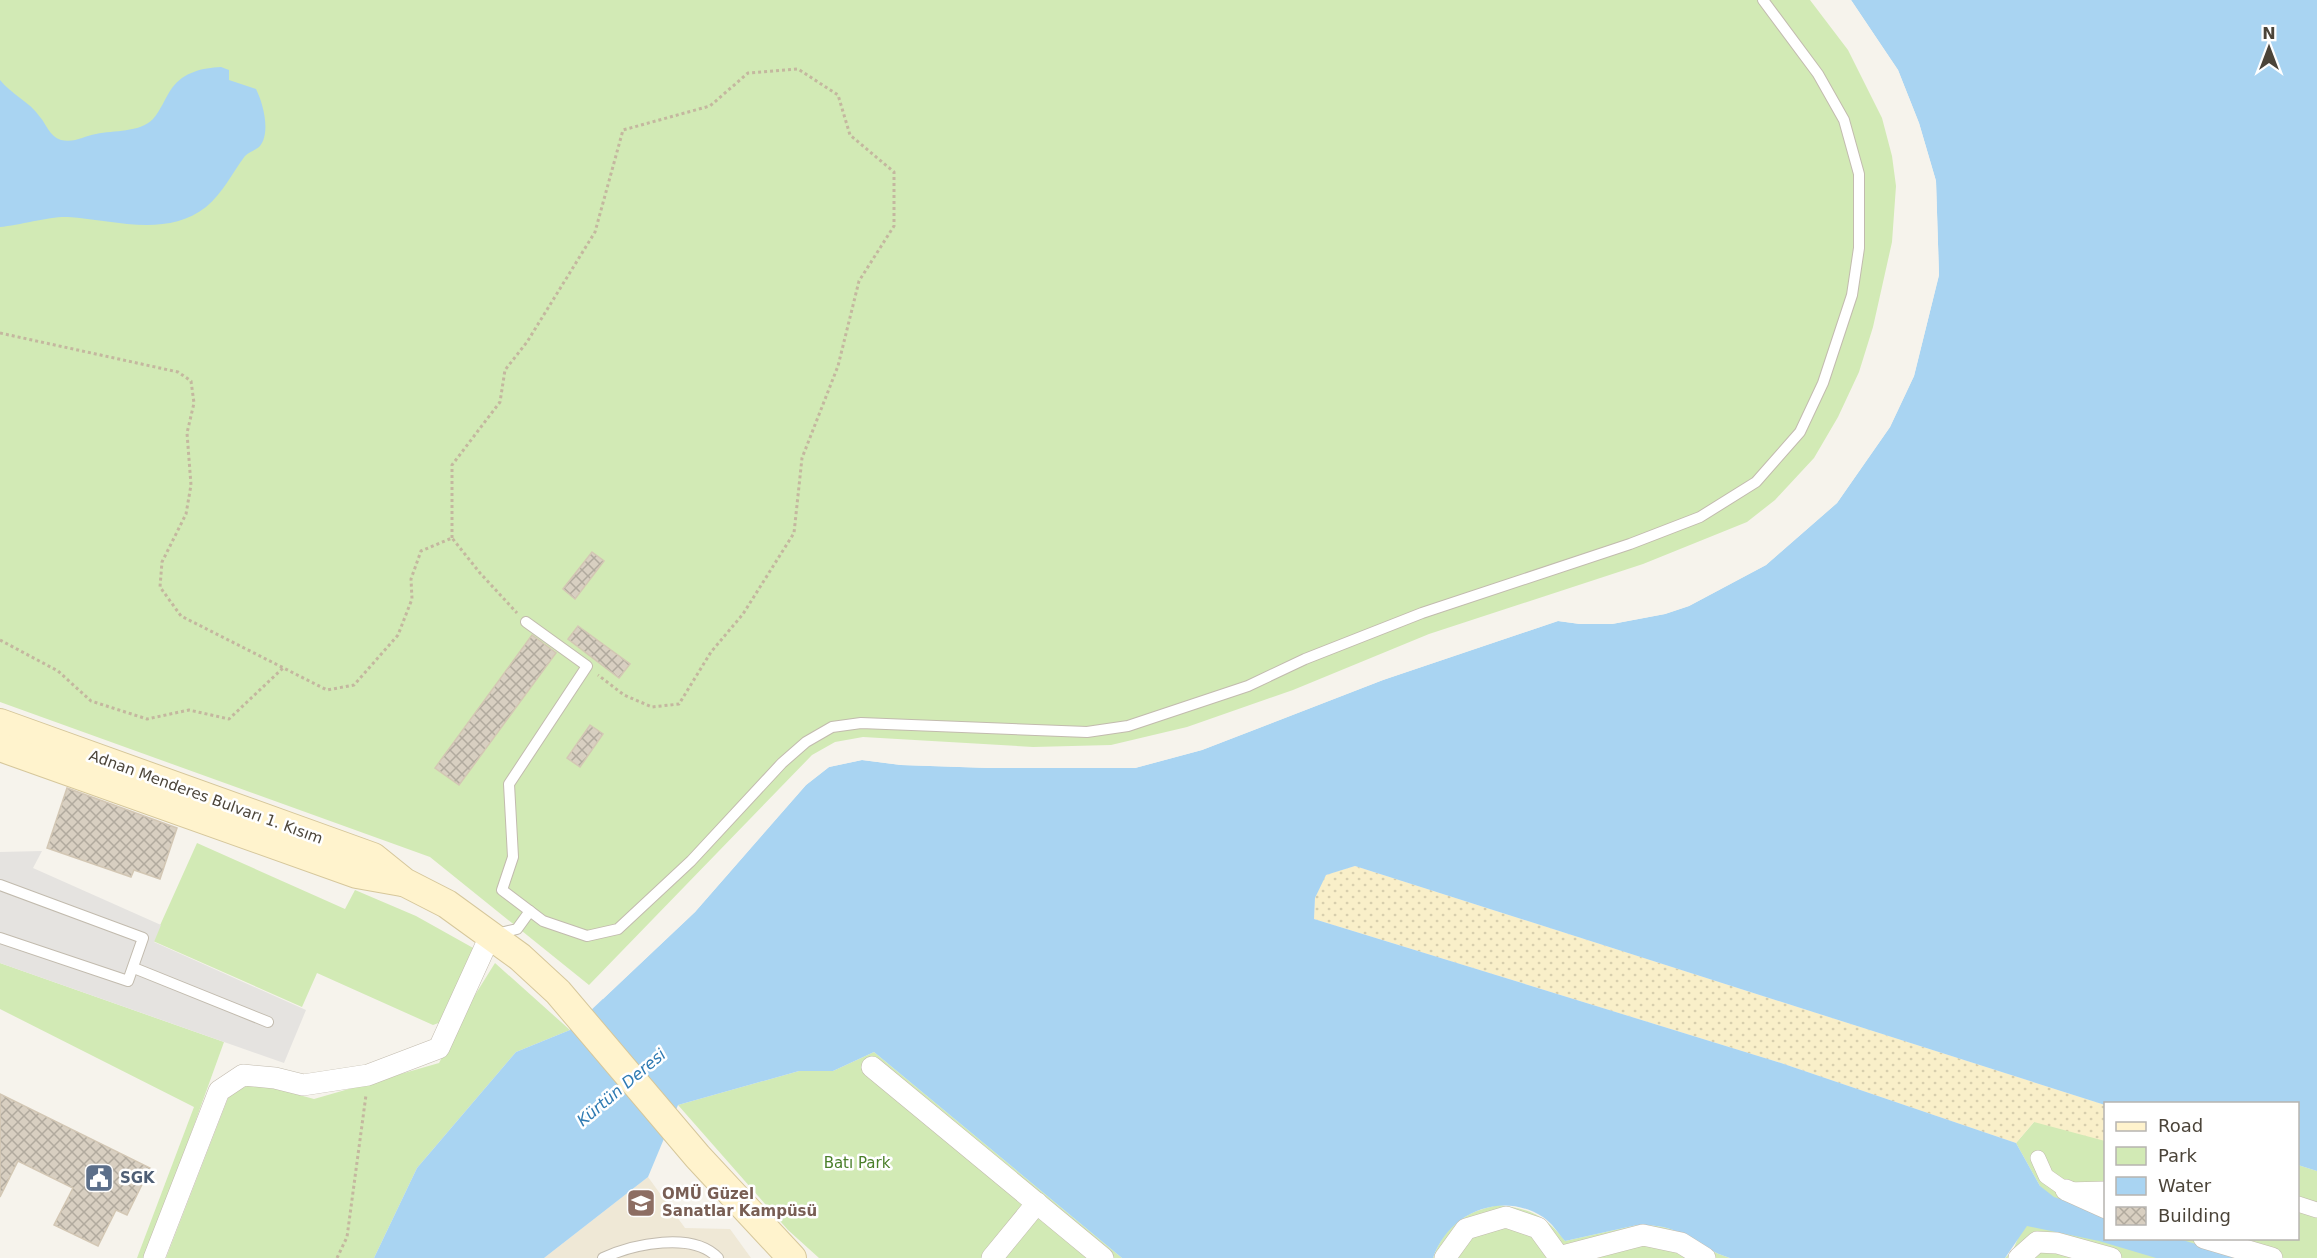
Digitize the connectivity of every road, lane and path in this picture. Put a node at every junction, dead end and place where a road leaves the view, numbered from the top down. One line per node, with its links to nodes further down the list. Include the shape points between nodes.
1 (1763, 0): 12 (lane, via 1818,74 1844,120 1860,174 1859,248 1852,296 1823,383 1800,432 1756,482 1700,517 1422,613 1248,686 1128,726 1087,732 861,723 832,727 806,742 782,763 691,861 618,928 587,936 543,921)
2 (0, 333): 7 (path, via 178,372 191,381 194,403 187,433 190,484 186,514 162,562 160,587 181,616)
3 (452, 538): 4 (path); 6 (path, via 452,465 501,402 506,370 595,232 622,130 710,106 748,73 798,69 838,95 850,135 894,172 894,225 860,281 838,366 802,458 794,533 679,704 652,707 624,695); 7 (path, via 422,551 398,635 354,685 327,690)
4 (526, 622): 6 (lane)
5 (0, 639): 7 (path, via 58,671 91,702 147,718 189,710 229,718)
6 (587, 666): 12 (lane, via 509,784 513,857 502,890)
7 (283, 668)
8 (0, 723): 10 (main road, Adnan Menderes Bulvarı 1. Kısım, via 374,856)
9 (0, 747): 10 (main road, Adnan Menderes Bulvarı 1. Kısım, via 357,874)
10 (404, 882): 13 (main road, Adnan Menderes Bulvarı 1. Kısım, via 447,904)
11 (0, 885): 15 (lane, via 143,938)
12 (530, 911): 13 (lane, via 517,929)
13 (490, 936): 18 (street, via 440,1048); 27 (main road, Adnan Menderes Bulvarı 1. Kısım, via 558,992)
14 (0, 938): 15 (lane, via 128,981)
15 (134, 968): 16 (lane)
16 (268, 1022)
17 (872, 1067): 22 (street)
18 (369, 1075): 28 (street, via 303,1085 243,1075 219,1091); 29 (path, via 347,1237)
19 (2038, 1158): 21 (street, via 2046,1176)
20 (2104, 1189): 21 (street)
21 (2066, 1190): 24 (street)
22 (1037, 1203): 32 (street); 33 (street)
23 (2299, 1204): 25 (street)
24 (2104, 1207)
25 (2317, 1210)
26 (2208, 1240): 38 (street)
27 (787, 1254)
28 (154, 1258)
29 (337, 1258)
30 (603, 1258): 31 (lane, via 662,1241 692,1244)
31 (718, 1258)
32 (992, 1258)
33 (1103, 1258)
34 (1445, 1258): 35 (street, via 1466,1229 1506,1217 1538,1228 1560,1257 1643,1234 1681,1243)
35 (1704, 1258)
36 (2019, 1258): 37 (street, via 2037,1242 2056,1243)
37 (2111, 1258)
38 (2272, 1258)

